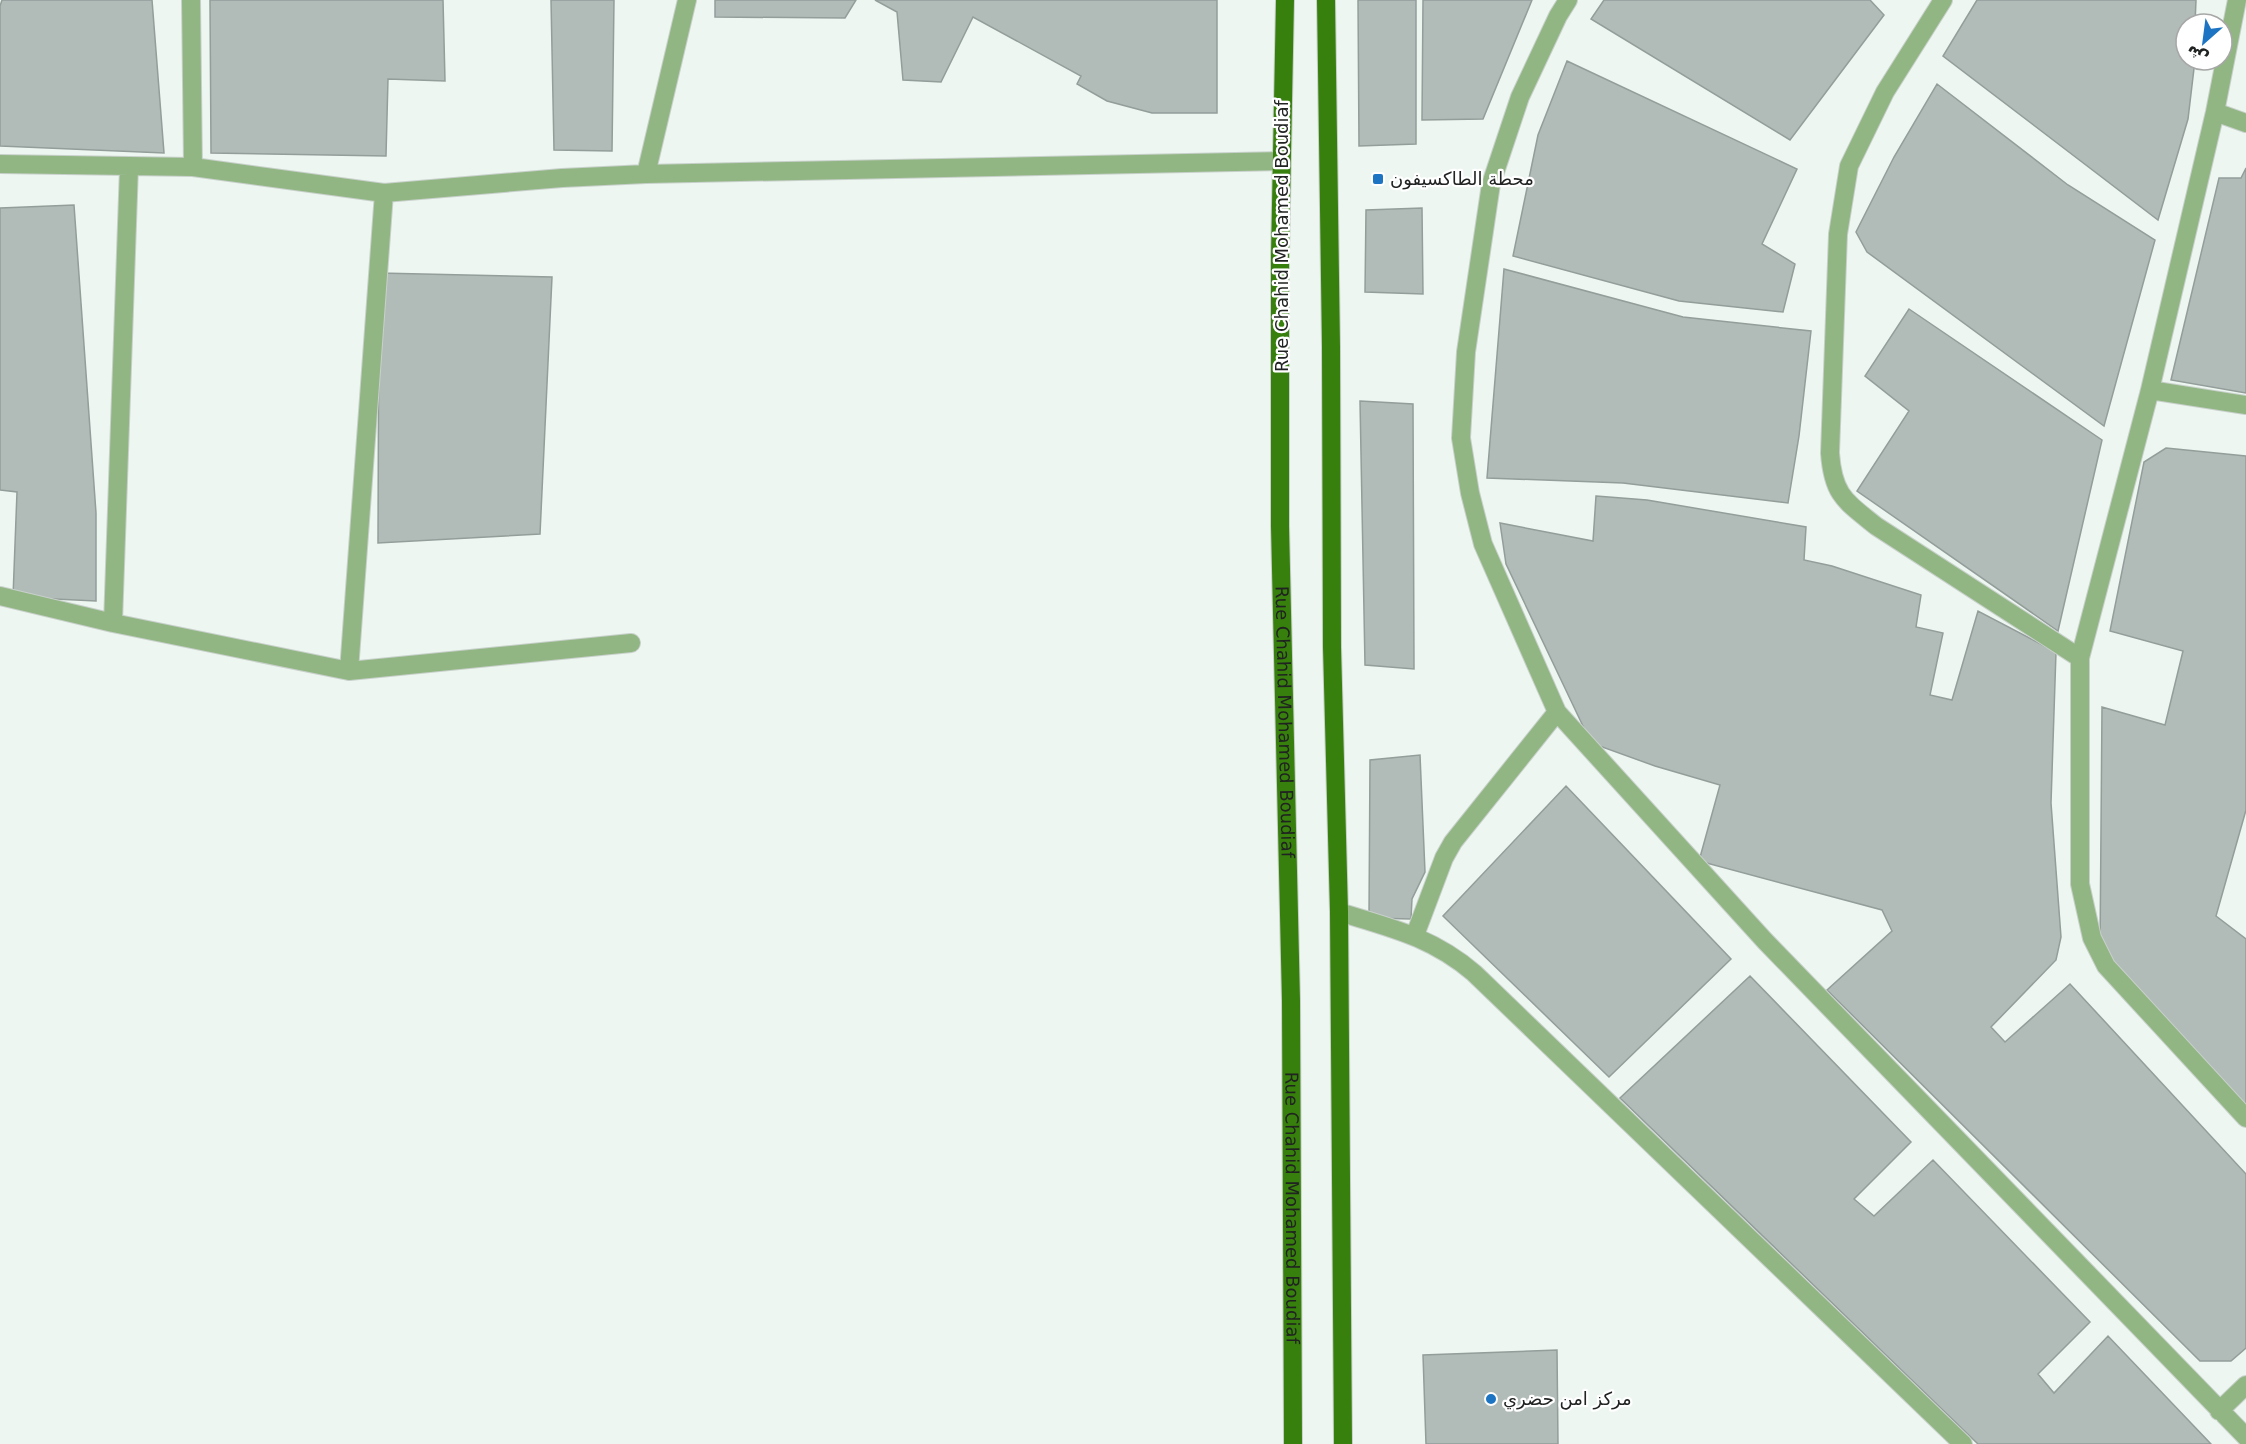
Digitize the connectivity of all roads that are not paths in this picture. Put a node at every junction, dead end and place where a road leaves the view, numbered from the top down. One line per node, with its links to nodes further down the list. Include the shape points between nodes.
1 (191, 0): 12 (street)
2 (687, 0): 14 (street)
3 (1285, 0): 10 (main road, Rue Chahid Mohamed Boudiaf)
4 (1326, 0): 24 (main road, via 1332,647)
5 (1568, 0): 23 (street, via 1520,97 1491,184 1466,352 1461,438 1484,544)
6 (1943, 0): 21 (street, via 1885,92 1849,166 1838,234 1832,474 1845,501 1876,526)
7 (2237, 0): 8 (street)
8 (2215, 112): 9 (street); 16 (street)
9 (2246, 123)
10 (1281, 161): 14 (street); 30 (main road, Rue Chahid Mohamed Boudiaf, via 1280,526 1291,1001)
11 (0, 164): 13 (street)
12 (193, 167): 13 (street); 15 (street)
13 (129, 168): 19 (street)
14 (646, 174): 15 (street)
15 (384, 193): 22 (street)
16 (2150, 390): 17 (street); 21 (street)
17 (2246, 405)
18 (0, 596): 19 (street)
19 (113, 623): 22 (street)
20 (631, 643): 22 (street)
21 (2080, 658): 26 (street, via 2080,884 2092,938 2106,966)
22 (349, 671)
23 (1557, 712): 25 (street, via 1453,842); 28 (street, via 1766,941)
24 (1339, 912): 25 (street); 31 (main road)
25 (1415, 935): 32 (street, via 1454,956 1474,973)
26 (2246, 1118)
27 (2246, 1385): 28 (street)
28 (2219, 1412): 29 (street)
29 (2246, 1437)
30 (1293, 1444)
31 (1343, 1444)
32 (1963, 1444)

